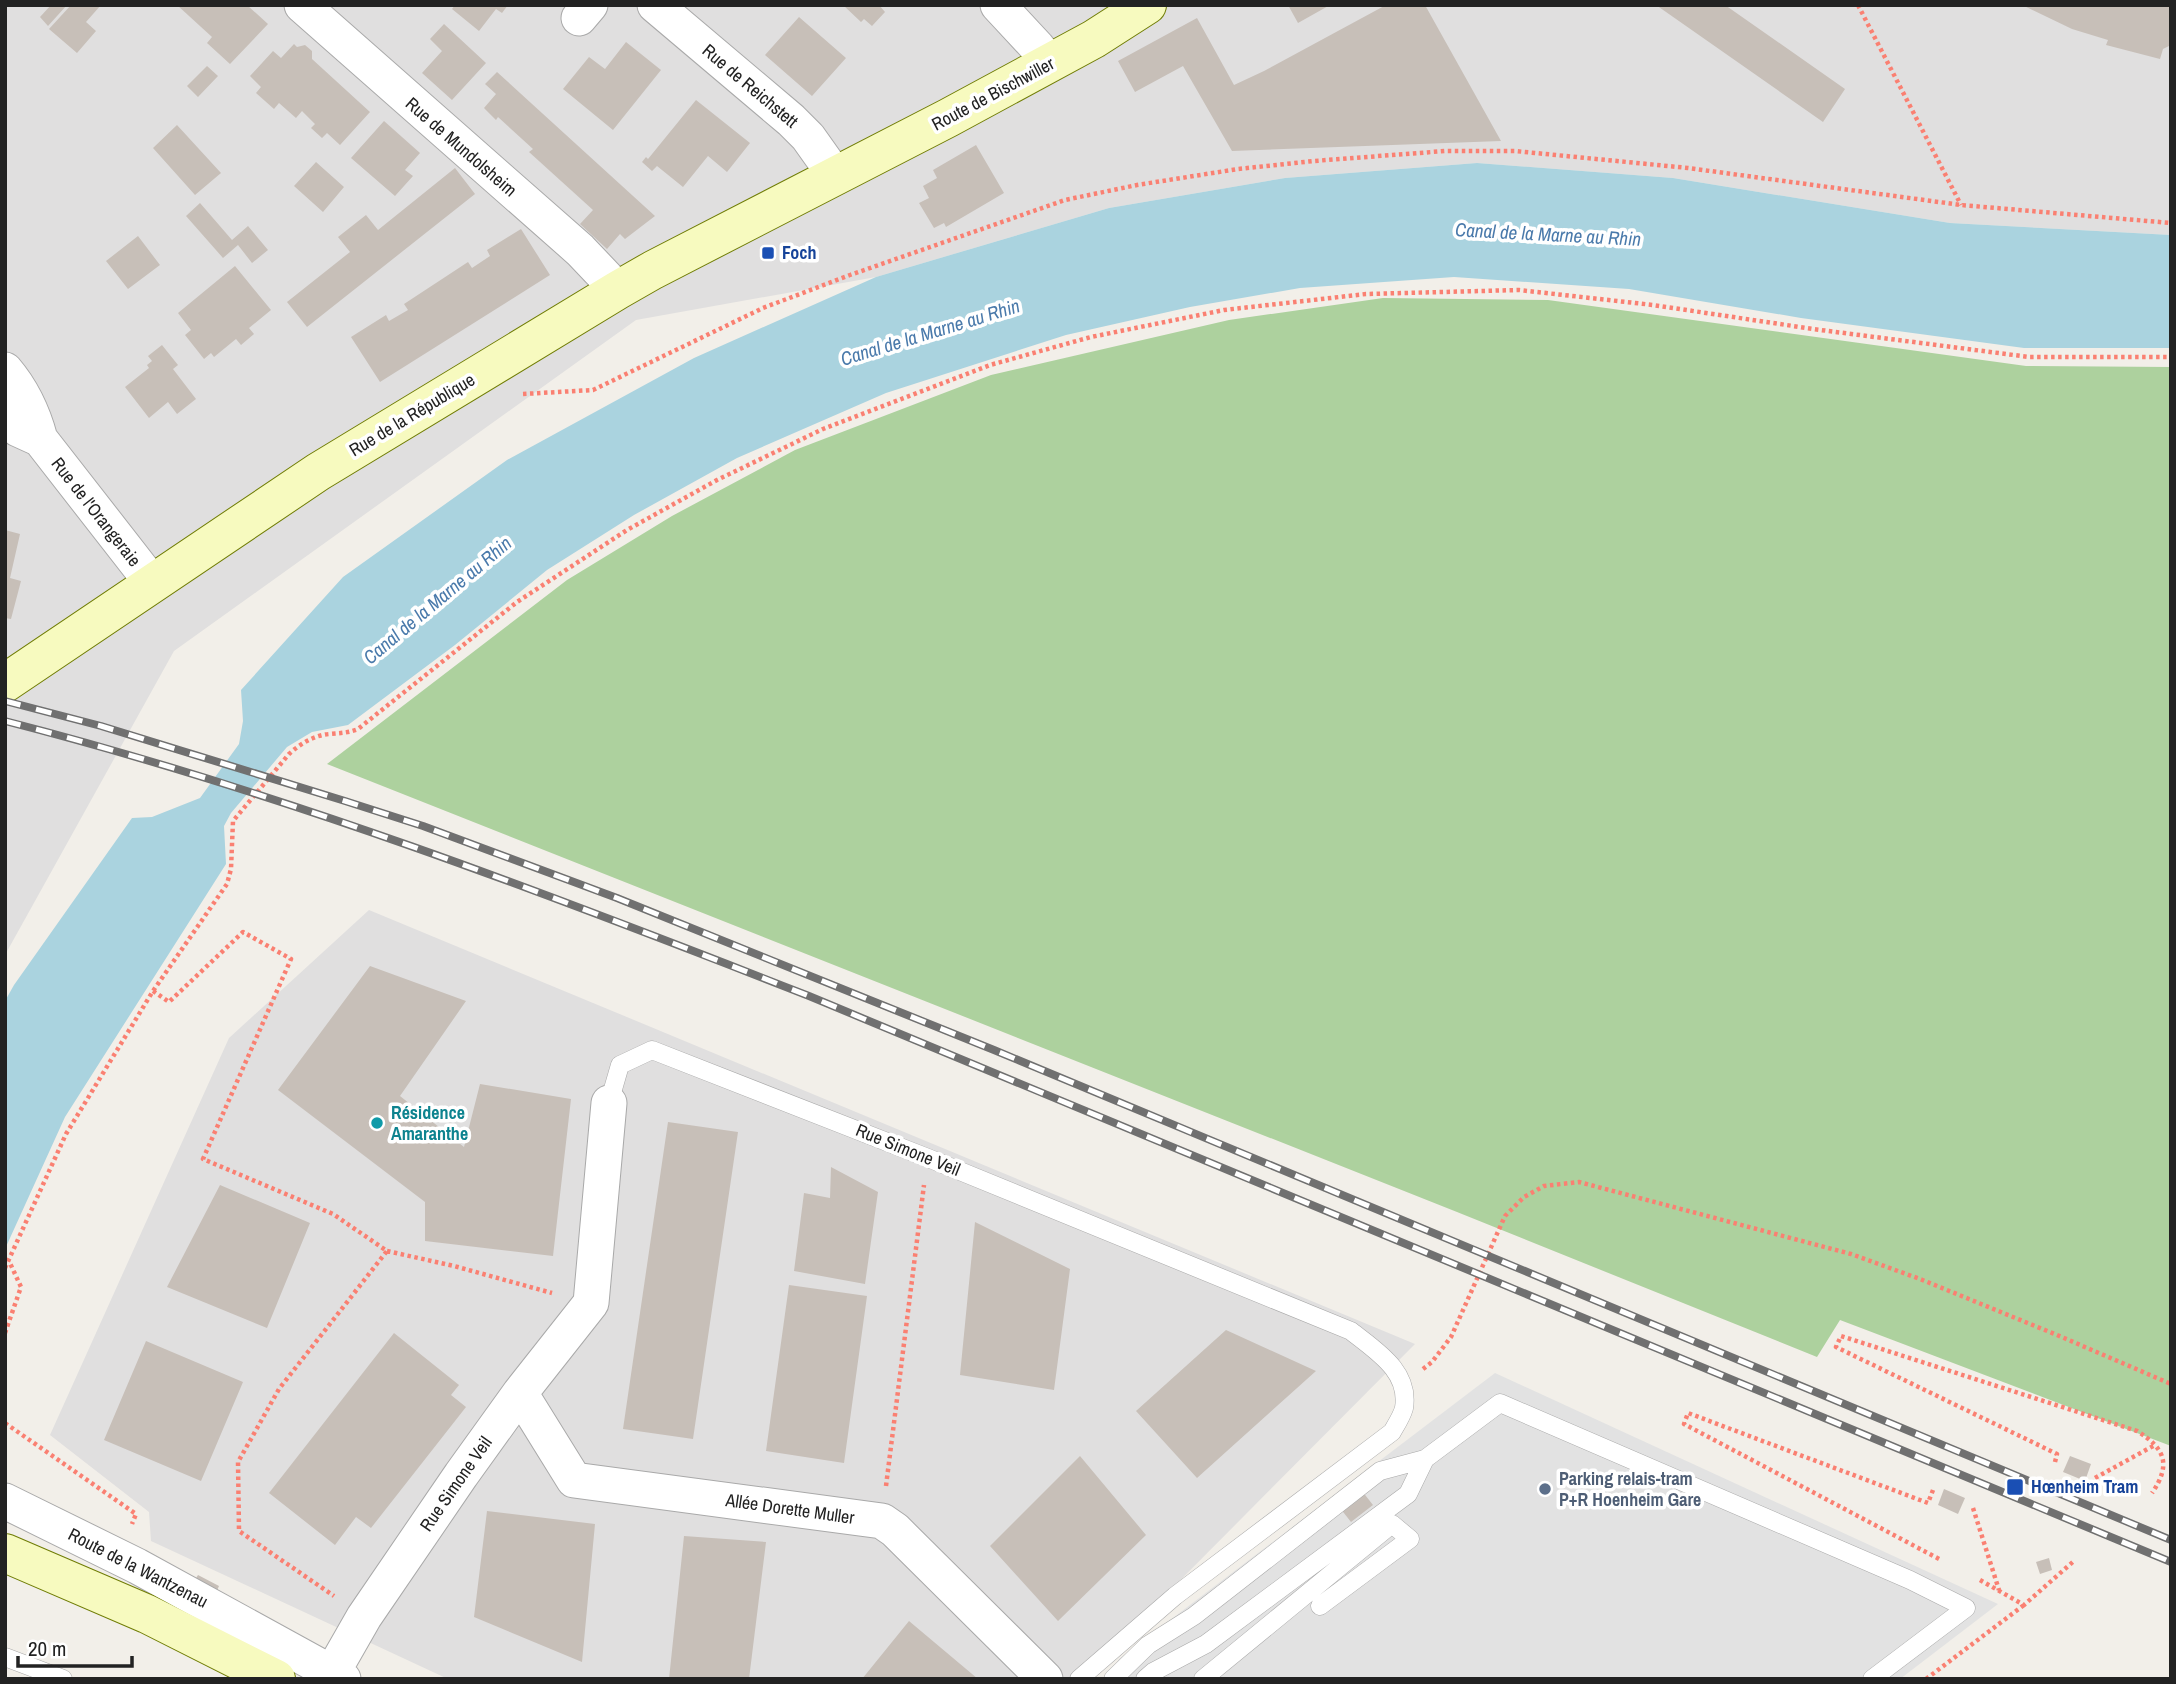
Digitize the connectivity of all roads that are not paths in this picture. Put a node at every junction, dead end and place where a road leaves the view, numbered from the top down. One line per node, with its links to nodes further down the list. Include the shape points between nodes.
1 (302, 5): 7 (street, Rue de Mundolsheim, via 579,250)
2 (655, 5): 6 (street, Rue de Reichstett, via 808,136)
3 (998, 5): 5 (street)
4 (1147, 5): 5 (main road, Route de Bischwiller)
5 (1050, 63): 6 (main road, Route de Bischwiller)
6 (835, 175): 7 (main road, Rue de la République)
7 (618, 290): 11 (main road, Rue de la République, via 318,472)
8 (5, 370): 10 (street, Rue de l'Orangeraie, via 20,387)
9 (5, 419): 10 (street, Rue de l'Orangeraie)
10 (40, 439): 11 (street, Rue de l'Orangeraie)
11 (153, 584): 12 (main road, Rue de la République)
12 (5, 683)
13 (609, 1102): 14 (street, Rue Simone Veil, via 591,1303); 24 (lane, Rue Simone Veil, via 620,1065 652,1050 928,1157 1351,1331 1389,1361 1404,1386 1404,1410 1392,1432 1175,1596)
14 (520, 1393): 20 (street, Rue Simone Veil, via 364,1617); 23 (street, Allée Dorette Muller, via 575,1480 882,1521)
15 (1425, 1459): 25 (lane, via 1380,1471 1194,1616 1148,1645); 26 (lane, via 1408,1494 1206,1644); 28 (lane, via 1500,1403 1966,1608)
16 (5, 1501): 20 (street, Route de la Wantzenau, via 149,1572)
17 (5, 1553): 22 (main road, Route de la Wantzenau, via 147,1614)
18 (1320, 1606): 27 (lane, via 1410,1539 1392,1524)
19 (5, 1657): 21 (lane)
20 (338, 1676)
21 (62, 1679)
22 (275, 1679)
23 (1045, 1679)
24 (1079, 1679)
25 (1113, 1679)
26 (1145, 1679)
27 (1203, 1679)
28 (1872, 1679)

